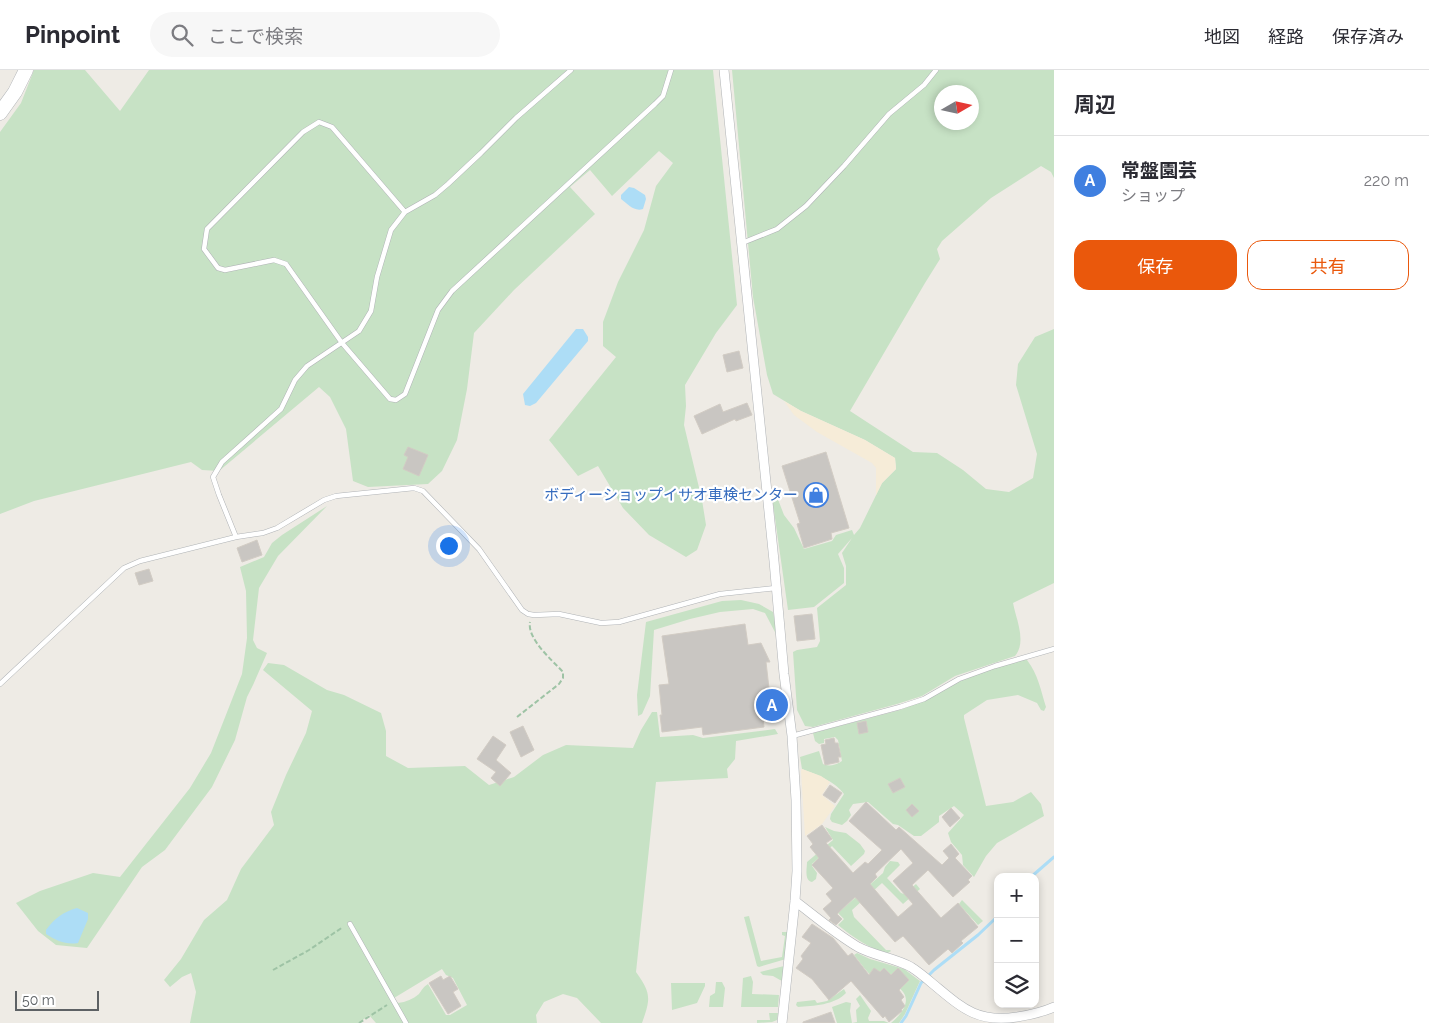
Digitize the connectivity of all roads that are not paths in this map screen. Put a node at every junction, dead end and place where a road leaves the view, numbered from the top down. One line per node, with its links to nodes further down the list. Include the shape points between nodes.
1 (26, 70): 6 (main road)
2 (570, 70): 7 (lane, via 435,195)
3 (671, 70): 9 (lane, via 663,96 452,291 438,310 405,394 390,400)
4 (724, 70): 8 (street)
5 (936, 70): 8 (lane, via 924,85 888,114 806,206 777,229)
6 (0, 113)
7 (405, 212): 9 (lane, via 391,230 377,276 371,311 358,331); 9 (lane, via 332,127 319,122 303,132 207,230 204,249 218,268 225,270 274,260 286,264)
8 (742, 244): 11 (street)
9 (342, 343): 10 (lane, via 307,366 295,380 281,410 216,471 213,477)
10 (236, 537): 11 (lane, via 277,528 336,496 414,488 423,491 479,549 522,610 531,614 558,614 601,623 619,622 720,594); 13 (lane, via 124,568)
11 (776, 588): 14 (street)
12 (1054, 649): 14 (lane, via 959,679 924,699 900,707)
13 (0, 684)
14 (792, 736): 15 (street)
15 (796, 902): 17 (street, via 857,946 910,966 978,1016 1003,1020); 19 (street)
16 (350, 924): 18 (lane)
17 (1054, 1007)
18 (406, 1023)
19 (782, 1023)

